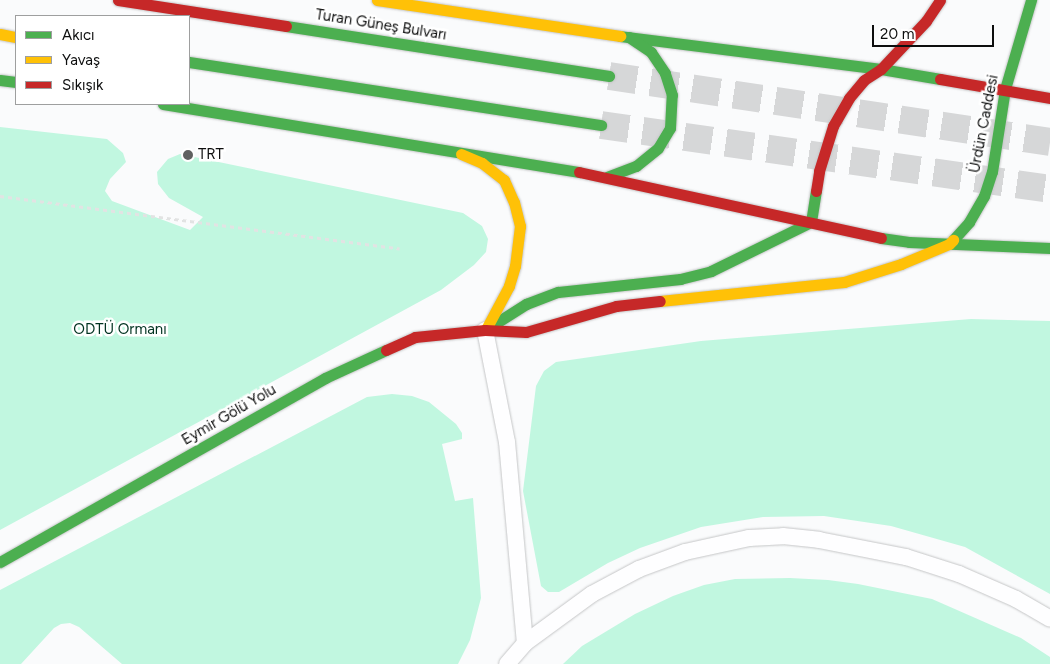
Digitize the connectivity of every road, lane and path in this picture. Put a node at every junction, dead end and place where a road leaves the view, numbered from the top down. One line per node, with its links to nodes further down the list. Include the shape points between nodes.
1 (118, 0): 10 (main road, Turan Güneş Bulvarı)
2 (377, 0): 7 (main road)
3 (940, 0): 9 (main road, via 926,21)
4 (1031, 0): 13 (main road, Ürdün Caddesi)
5 (0, 34): 6 (main road)
6 (15, 37)
7 (629, 37): 9 (main road); 18 (main road, via 651,52 665,73 672,95 670,128 658,148 636,166)
8 (190, 62): 16 (main road)
9 (880, 69): 13 (main road); 20 (main road, via 864,80 849,98 833,126 820,170)
10 (609, 76)
11 (0, 80): 12 (main road)
12 (15, 82)
13 (1005, 89): 14 (main road); 21 (main road, Ürdün Caddesi, via 992,172 984,196 969,222)
14 (1050, 98)
15 (169, 105): 17 (main road)
16 (601, 125)
17 (458, 152): 18 (main road); 24 (main road, via 482,163 504,180 520,226 509,286)
18 (607, 177): 20 (main road)
19 (0, 196): 23 (path)
20 (811, 222): 21 (main road, via 870,236); 24 (main road, via 711,271 680,279 558,292 526,304)
21 (949, 244): 22 (main road); 24 (main road, Eymir Gölü Yolu, via 844,282 616,306 526,332)
22 (1050, 248)
23 (400, 249)
24 (486, 330): 25 (main road, Eymir Gölü Yolu, via 415,337 325,378); 27 (lane, via 506,442)
25 (0, 562)
26 (1050, 619): 27 (lane, via 1016,599 959,574 906,556 783,536 723,543 640,568 592,594)
27 (525, 643): 28 (lane)
28 (506, 664)

